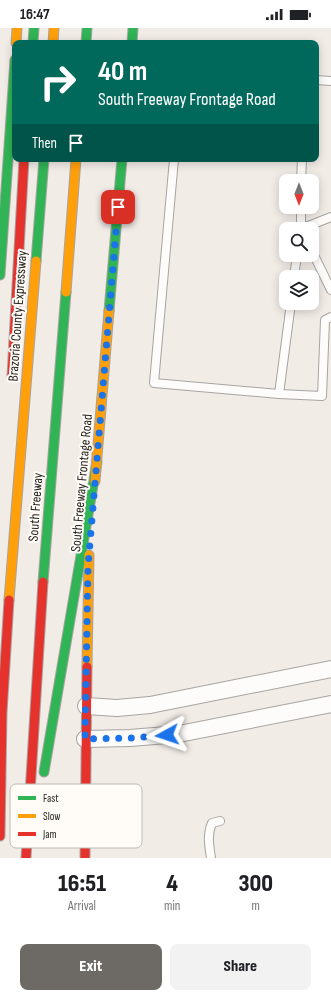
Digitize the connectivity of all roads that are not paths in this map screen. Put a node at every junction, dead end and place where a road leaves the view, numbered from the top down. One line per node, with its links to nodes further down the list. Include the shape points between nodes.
1 (17, 28): 6 (main road)
2 (34, 28): 7 (main road)
3 (54, 28): 8 (main road)
4 (87, 28): 9 (main road)
5 (133, 29): 10 (main road); 11 (lane)
6 (16, 40)
7 (33, 40)
8 (53, 40)
9 (86, 40)
10 (132, 40)
11 (138, 40)
12 (319, 80): 13 (lane)
13 (331, 81)
14 (12, 103): 25 (main road)
15 (24, 162): 29 (main road)
16 (44, 162): 33 (main road, Brazoria County Expressway)
17 (76, 162): 39 (main road, South Freeway, via 42,597)
18 (122, 162): 31 (main road, South Freeway Frontage Road)
19 (174, 162): 30 (lane, via 154,383)
20 (302, 162): 21 (lane)
21 (302, 174)
22 (331, 216): 23 (lane)
23 (317, 222)
24 (317, 262): 26 (lane)
25 (0, 275)
26 (331, 290)
27 (290, 310): 30 (lane)
28 (331, 317): 30 (lane, via 325,320 322,396)
29 (12, 385)
30 (279, 394)
31 (97, 462): 36 (main road, South Freeway Frontage Road, via 88,567); 38 (main road)
32 (8, 495): 33 (main road)
33 (9, 599): 42 (main road, Brazoria County Expressway, via 2,713)
34 (330, 672): 36 (street, via 150,705 117,708)
35 (331, 704): 37 (street, via 179,734)
36 (86, 706): 37 (main road, South Freeway Frontage Road)
37 (85, 739): 40 (main road, South Freeway Frontage Road)
38 (42, 780)
39 (32, 784)
40 (85, 784)
41 (220, 821): 46 (lane, via 212,823 208,832)
42 (0, 836)
43 (29, 848): 45 (main road, South Freeway)
44 (30, 848): 45 (main road)
45 (28, 858)
46 (212, 858)

